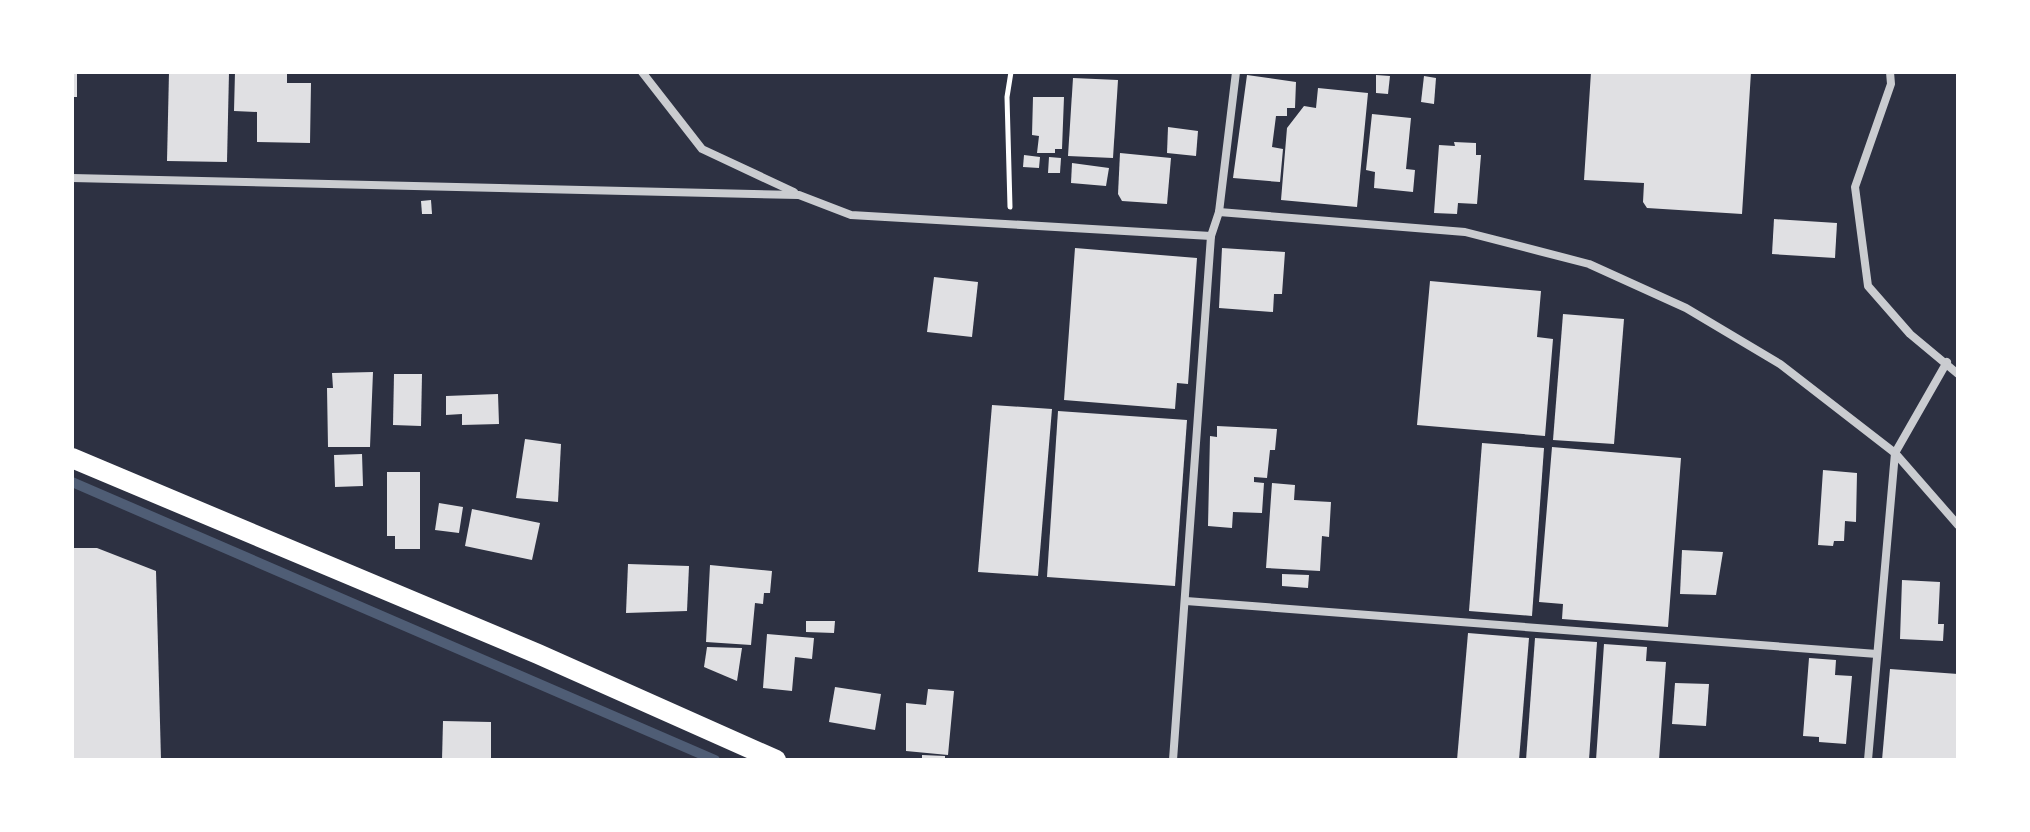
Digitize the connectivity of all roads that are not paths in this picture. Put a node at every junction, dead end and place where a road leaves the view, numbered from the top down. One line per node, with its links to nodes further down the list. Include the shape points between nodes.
1 (642, 72): 5 (street, via 702,149)
2 (1236, 72): 6 (street)
3 (1890, 72): 8 (street, via 1891,84 1855,187 1868,286 1910,334)
4 (72, 178): 5 (street)
5 (799, 195): 7 (street, via 851,215)
6 (1219, 212): 7 (street); 10 (street, via 1465,232 1589,264 1686,308 1780,364)
7 (1211, 236): 13 (street)
8 (1947, 362): 9 (street); 10 (street)
9 (1958, 374)
10 (1895, 453): 12 (street); 14 (street)
11 (72, 458): 15 (main road)
12 (1958, 525)
13 (1186, 601): 14 (street); 16 (street)
14 (1877, 654): 17 (street)
15 (776, 760)
16 (1173, 760)
17 (1868, 760)

